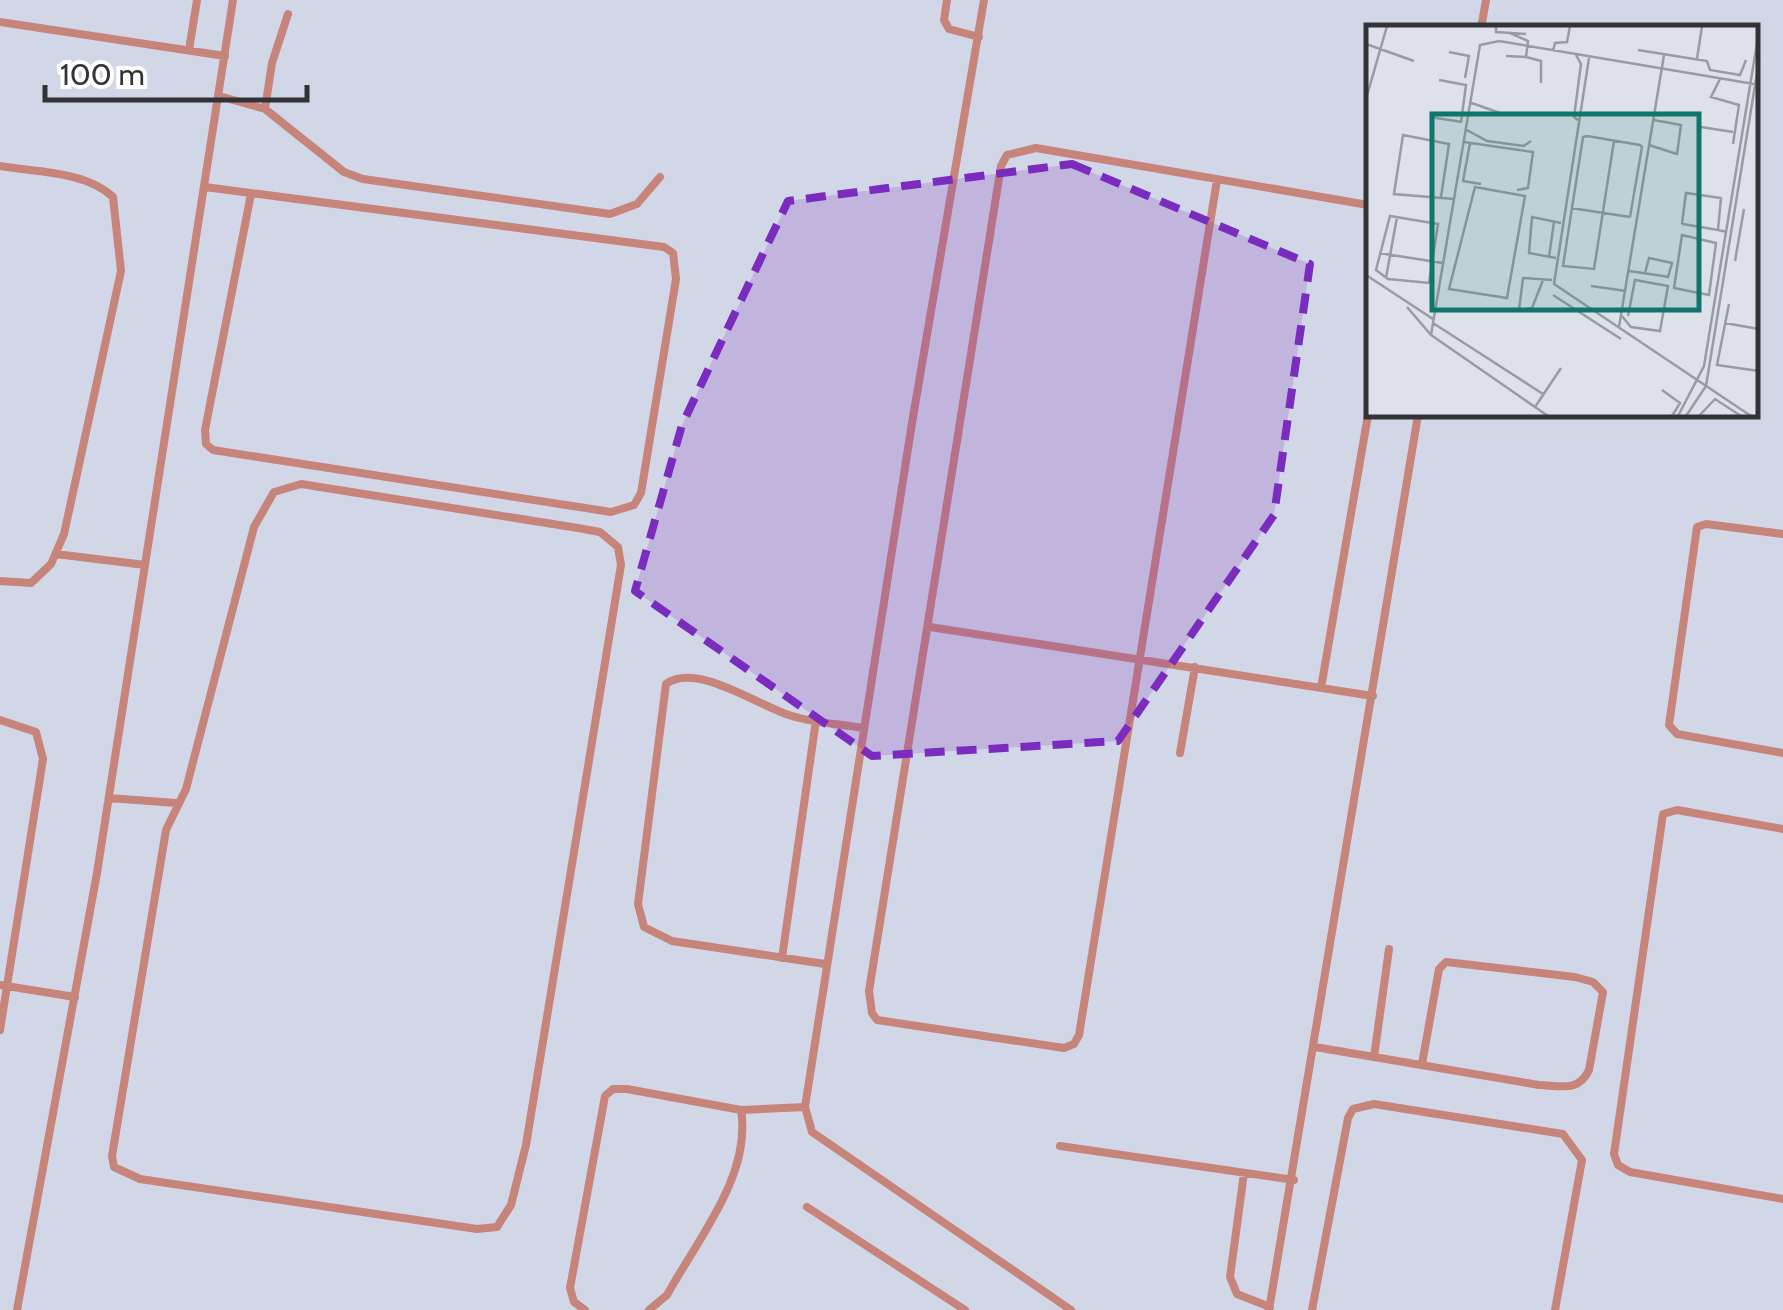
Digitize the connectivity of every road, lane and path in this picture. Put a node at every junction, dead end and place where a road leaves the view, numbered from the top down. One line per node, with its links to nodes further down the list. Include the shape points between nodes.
1 (197, 0): 10 (lane)
2 (233, 0): 11 (lane)
3 (947, 0): 9 (lane, via 949,29)
4 (984, 0): 9 (lane)
5 (1486, 0): 8 (lane)
6 (288, 14): 13 (lane)
7 (0, 22): 10 (lane)
8 (1482, 25)
9 (978, 36): 33 (lane)
10 (189, 50): 11 (lane)
11 (225, 56): 12 (lane)
12 (219, 96): 13 (lane); 17 (lane)
13 (264, 109): 15 (lane, via 344,172 363,179 610,214 638,204)
14 (0, 166): 23 (lane, via 88,180 113,197 121,271)
15 (660, 177)
16 (1217, 180): 19 (lane); 26 (lane, via 1036,148 1006,155); 27 (lane)
17 (205, 188): 18 (lane); 24 (lane)
18 (251, 194): 18 (lane, via 664,246 673,253 676,279 634,505 612,512 213,450 205,430)
19 (1366, 205)
20 (1367, 418): 29 (lane)
21 (1418, 418): 30 (lane)
22 (1783, 534): 35 (lane, via 1697,527 1669,724 1677,734)
23 (56, 554): 24 (lane); 25 (lane, via 31,584)
24 (145, 565): 36 (lane)
25 (0, 581)
26 (930, 627): 27 (lane); 27 (lane, via 870,991 872,1013 878,1020 1051,1047 1074,1044 1079,1035)
27 (1137, 657): 28 (lane)
28 (1195, 667): 29 (lane); 34 (lane)
29 (1321, 688): 30 (lane)
30 (1372, 696): 45 (lane)
31 (0, 720): 42 (lane, via 36,732 42,759)
32 (816, 720): 33 (lane); 40 (lane); 40 (lane, via 699,678 666,684 638,904 644,927 672,941)
33 (863, 728): 41 (lane)
34 (1180, 753)
35 (1783, 753)
36 (108, 798): 37 (lane); 43 (lane)
37 (176, 803): 37 (lane, via 130,1034 114,1167 140,1178 332,1210 496,1227 511,1205 544,1048 621,565 612,539 578,528 284,486 254,527 186,790)
38 (1783, 829): 53 (lane, via 1676,810 1663,814 1614,1154 1630,1172)
39 (1389, 949): 46 (lane)
40 (782, 958): 41 (lane)
41 (824, 964): 48 (lane)
42 (4, 985): 43 (lane); 44 (lane)
43 (75, 997): 56 (lane)
44 (0, 1030)
45 (1315, 1048): 46 (lane); 52 (lane)
46 (1374, 1057): 47 (lane)
47 (1422, 1064): 47 (lane, via 1574,1087 1589,1070 1603,992 1575,977 1446,962)
48 (804, 1107): 49 (lane); 60 (lane, via 812,1132)
49 (741, 1110): 57 (lane, via 627,1089 605,1096 570,1288); 58 (lane, via 740,1163 667,1295)
50 (1060, 1146): 51 (lane)
51 (1244, 1173): 52 (lane); 55 (lane, via 1230,1277 1237,1294)
52 (1294, 1180): 55 (lane)
53 (1783, 1199)
54 (808, 1207): 59 (lane)
55 (1270, 1308)
56 (17, 1310)
57 (584, 1310)
58 (650, 1310)
59 (965, 1310)
60 (1071, 1310)
61 (1312, 1310): 62 (lane, via 1348,1118 1353,1109 1374,1104 1563,1134 1575,1146 1582,1160)
62 (1555, 1310)

